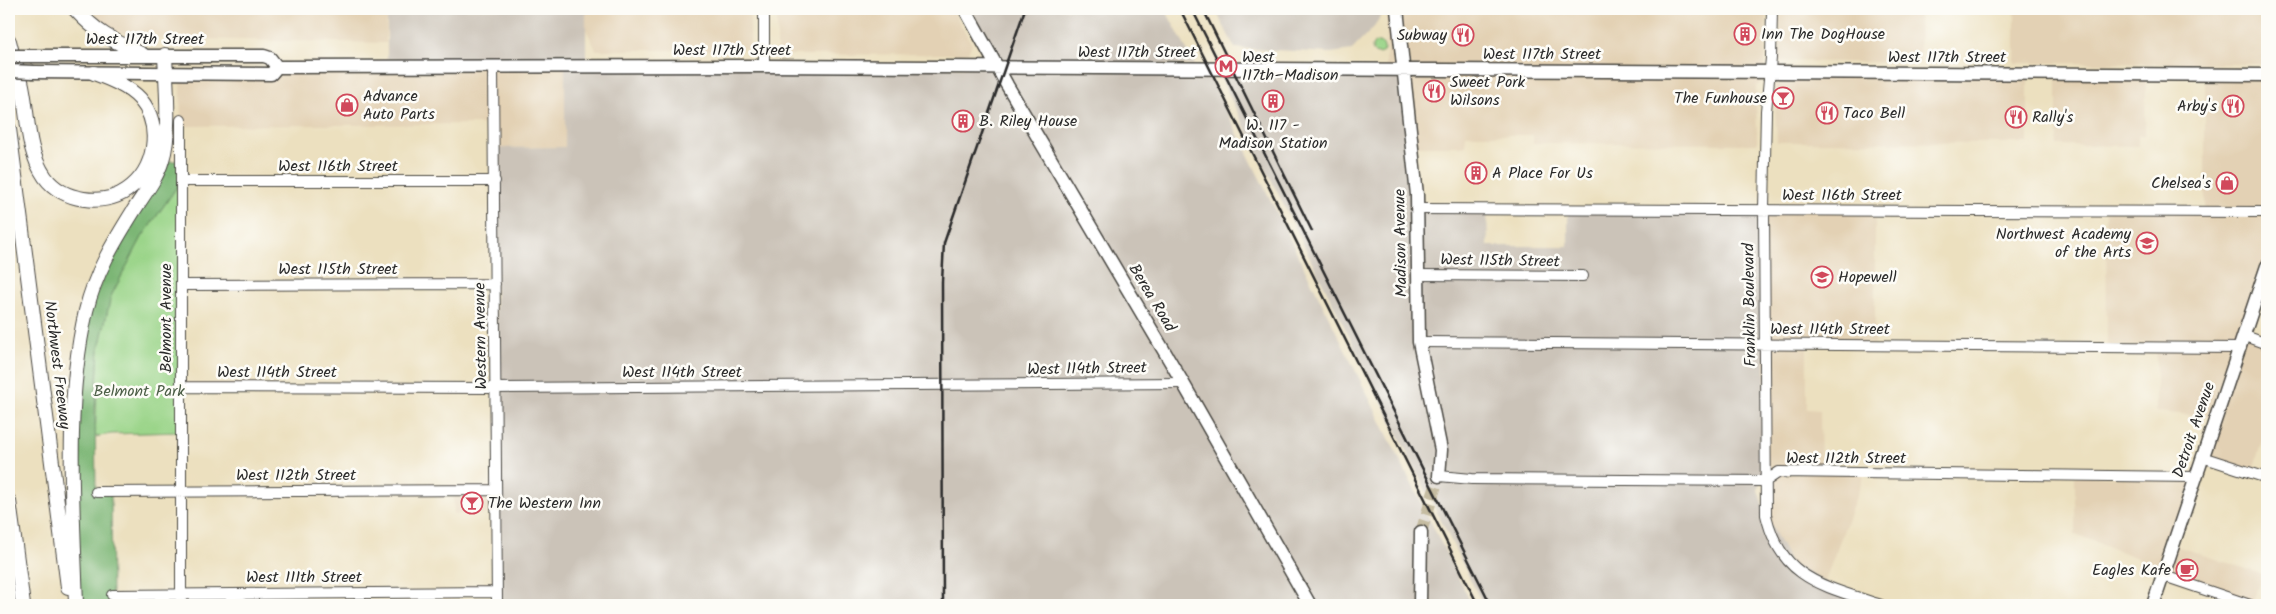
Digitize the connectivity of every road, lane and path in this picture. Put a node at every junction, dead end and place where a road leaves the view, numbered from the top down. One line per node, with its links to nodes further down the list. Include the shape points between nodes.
1 (75, 9): 7 (highway, via 93,28)
2 (764, 9): 11 (street)
3 (965, 9): 13 (main road, Berea Road)
4 (1397, 9): 14 (main road, Madison Avenue)
5 (1772, 9): 16 (street, Franklin Boulevard)
6 (9, 41): 17 (highway, via 21,82 34,158 55,188 84,200 110,198 126,191 149,163 155,140 150,118 140,100 120,84)
7 (143, 55): 8 (main road, West 117th Street); 9 (main road, West 117th Street, bridge)
8 (165, 55): 12 (main road, West 117th Street, via 264,56); 18 (highway)
9 (9, 56)
10 (493, 66): 11 (main road, West 117th Street); 12 (main road, West 117th Street); 22 (street, Western Avenue)
11 (764, 66): 13 (main road, West 117th Street)
12 (277, 67): 18 (main road, West 117th Street, via 271,74)
13 (998, 68): 14 (main road, West 117th Street); 36 (main road, Berea Road)
14 (1404, 70): 16 (main road, West 117th Street); 24 (main road, Madison Avenue)
15 (9, 71): 17 (main road, West 117th Street, bridge)
16 (1770, 72): 19 (main road, West 117th Street); 25 (street, Franklin Boulevard)
17 (94, 73): 18 (main road, West 117th Street)
18 (166, 73): 57 (highway, via 166,143 162,161 104,258 86,311 78,354 73,455)
19 (2267, 75)
20 (180, 120): 23 (street, Belmont Avenue)
21 (9, 129): 56 (highway, Northwest Freeway)
22 (495, 181): 23 (street, West 116th Street); 30 (street, Western Avenue)
23 (180, 182): 31 (street, Belmont Avenue)
24 (1417, 209): 25 (street, West 116th Street); 28 (main road, Madison Avenue)
25 (1764, 209): 26 (street, West 116th Street); 34 (street, Franklin Boulevard)
26 (2267, 212)
27 (2267, 266): 33 (main road, Detroit Avenue)
28 (1418, 275): 29 (street, West 115th Street); 32 (main road, Madison Avenue)
29 (1583, 276)
30 (495, 284): 31 (street, West 115th Street); 38 (street, Western Avenue)
31 (181, 285): 37 (street, Belmont Avenue)
32 (1419, 342): 34 (street, West 114th Street); 40 (main road, Madison Avenue, via 1441,450)
33 (2243, 342): 34 (street, West 114th Street); 35 (street, West 114th Street); 39 (main road, Detroit Avenue)
34 (1765, 344): 43 (street, Franklin Boulevard)
35 (2267, 344)
36 (1183, 383): 38 (street, West 114th Street); 60 (main road, Berea Road)
37 (181, 387): 38 (street, West 114th Street); 44 (street, Belmont Avenue)
38 (496, 388): 45 (street, Western Avenue)
39 (2202, 457): 41 (main road, Detroit Avenue); 42 (street)
40 (1440, 476): 43 (street, West 112th Street, via 1472,479)
41 (2195, 477): 43 (street, West 112th Street, via 1779,472); 51 (main road, Detroit Avenue)
42 (2267, 478)
43 (1766, 481): 62 (street, Franklin Boulevard, via 1766,515 1773,539 1791,564 1816,583)
44 (181, 490): 45 (street, West 112th Street); 46 (street, West 112th Street); 53 (street, Belmont Avenue)
45 (496, 490): 52 (street, Western Avenue)
46 (96, 492)
47 (9, 500): 50 (highway)
48 (1421, 532): 61 (main road)
49 (9, 534): 50 (highway)
50 (18, 568): 55 (highway)
51 (2164, 576): 63 (main road, Detroit Avenue); 64 (street)
52 (496, 592): 53 (street, West 111th Street); 59 (street, Western Avenue)
53 (181, 593): 54 (street, West 111th Street); 58 (street, Belmont Avenue)
54 (112, 595)
55 (23, 605)
56 (70, 605)
57 (76, 605)
58 (181, 605)
59 (497, 605)
60 (1310, 605)
61 (1420, 605)
62 (1881, 605)
63 (2153, 605)
64 (2250, 605)

